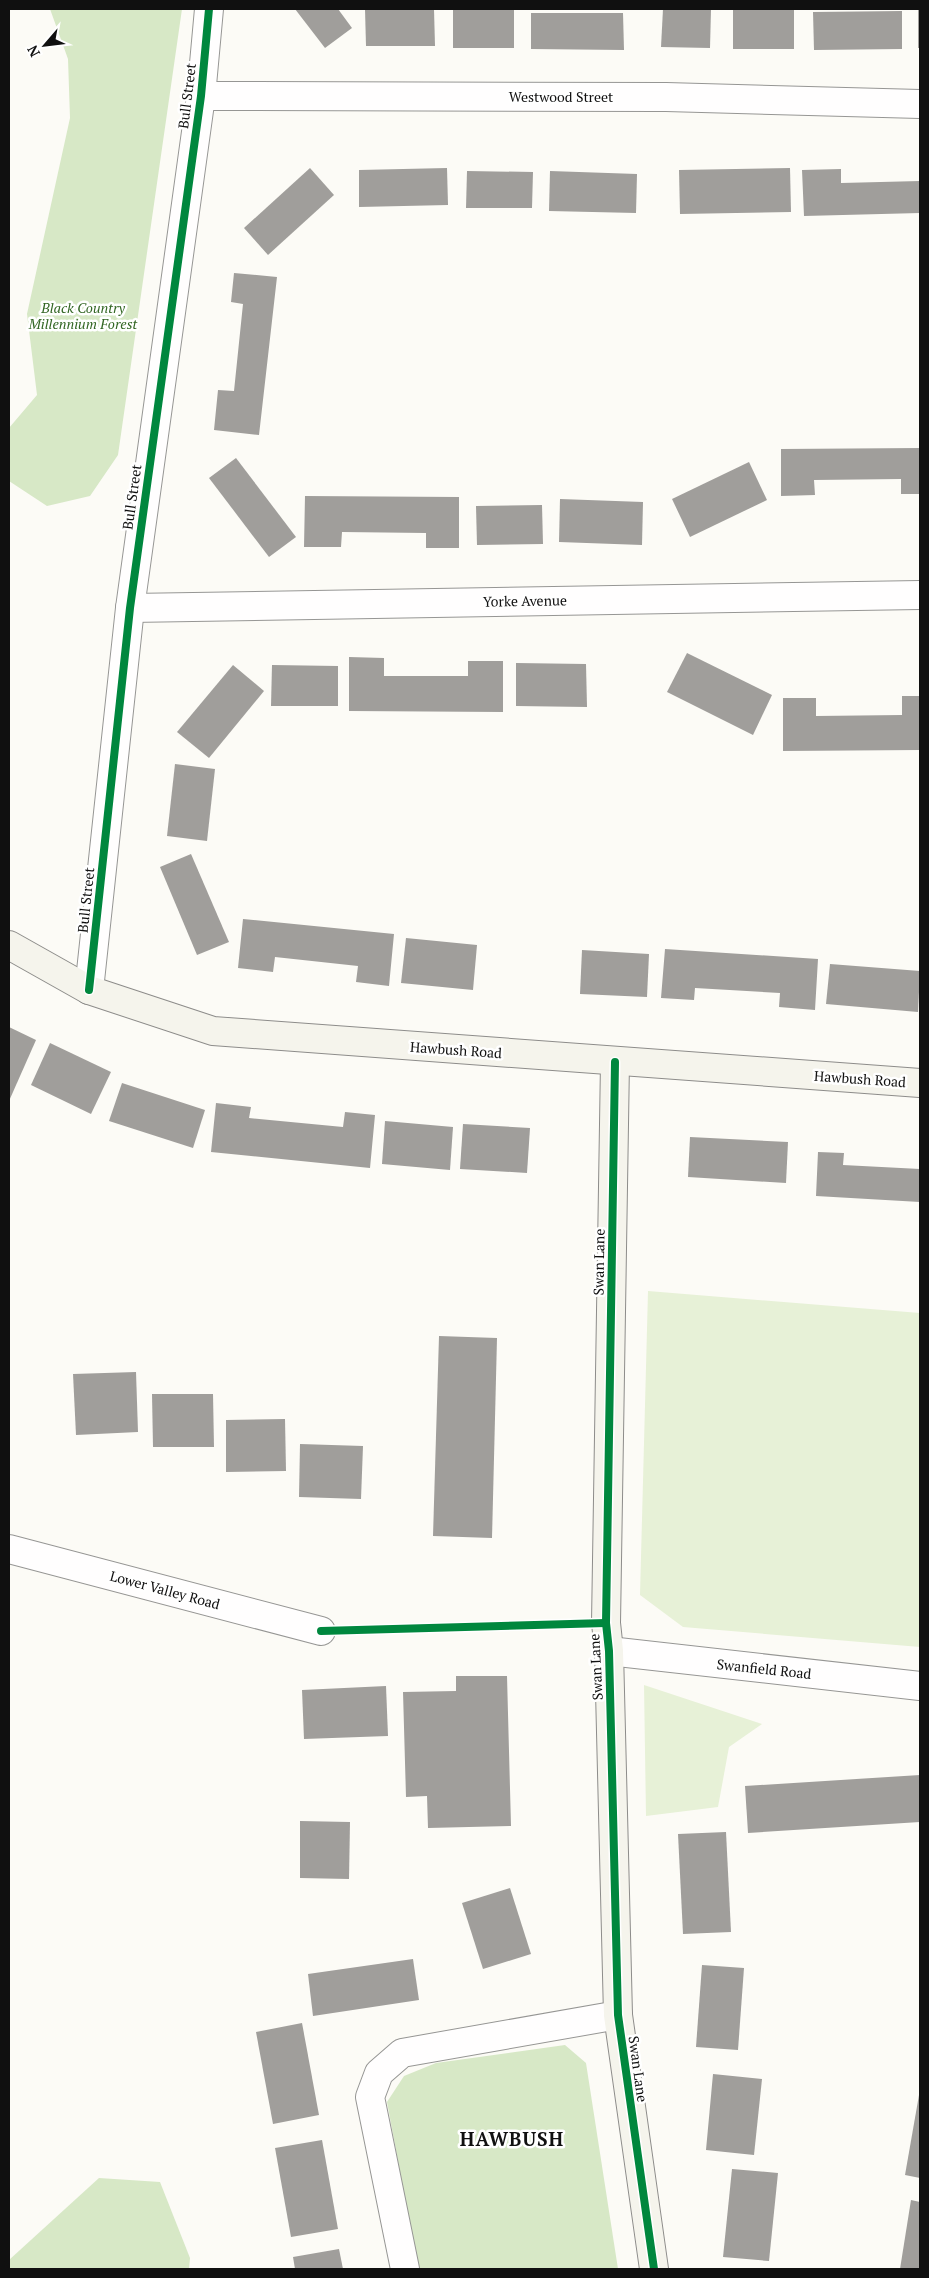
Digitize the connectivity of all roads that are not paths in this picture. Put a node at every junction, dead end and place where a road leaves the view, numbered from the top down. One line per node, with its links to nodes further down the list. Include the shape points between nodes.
1 (209, 9): 2 (street, Bull Street)
2 (201, 96): 3 (street, Westwood Street, via 666,97); 5 (street, Bull Street)
3 (920, 104)
4 (920, 594): 5 (street, Yorke Avenue)
5 (130, 608): 7 (street, Bull Street)
6 (9, 945): 7 (street, Hawbush Road)
7 (89, 990): 8 (street, Hawbush Road, via 214,1031)
8 (615, 1062): 9 (street, Hawbush Road); 12 (street, Swan Lane, via 606,1623)
9 (920, 1083)
10 (9, 1549): 11 (street, Lower Valley Road)
11 (321, 1631)
12 (609, 1651): 13 (street, Swanfield Road); 14 (street, Swan Lane)
13 (920, 1686)
14 (618, 2015): 15 (street, via 402,2052 379,2073 370,2097); 16 (street, Swan Lane)
15 (405, 2269)
16 (654, 2269)

